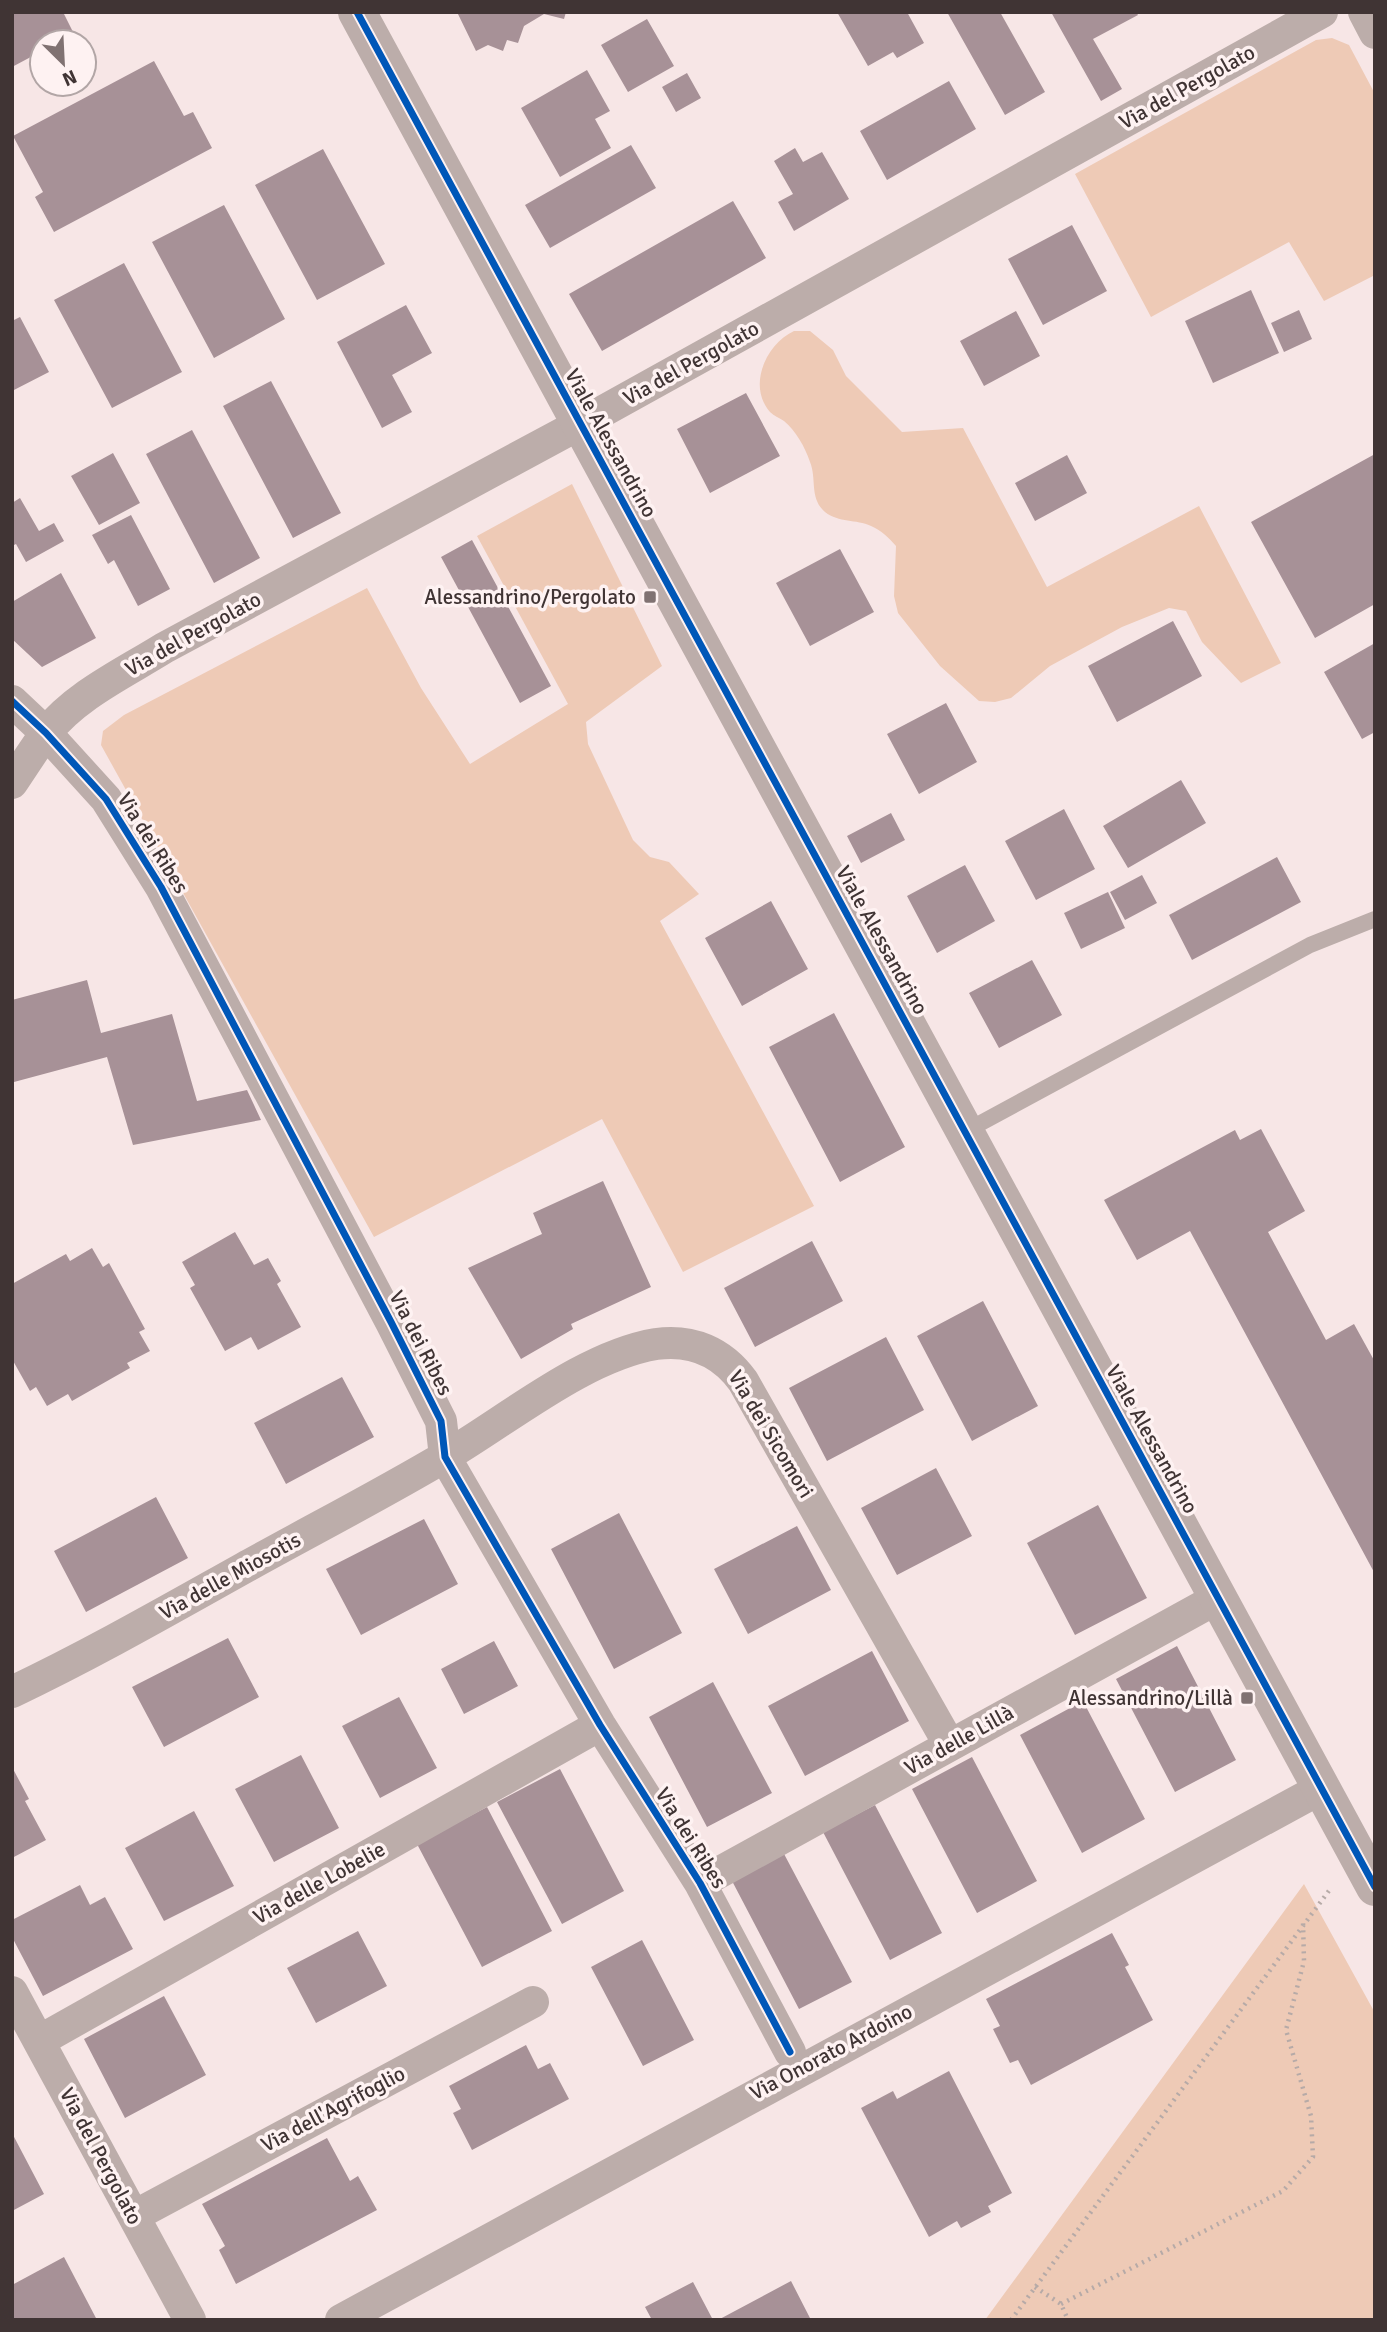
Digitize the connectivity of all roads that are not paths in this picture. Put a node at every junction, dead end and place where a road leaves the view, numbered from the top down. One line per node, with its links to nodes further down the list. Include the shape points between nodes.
1 (357, 12): 5 (street, Viale Alessandrino)
2 (1322, 12): 5 (street, Via del Pergolato)
3 (1364, 12): 4 (street)
4 (1375, 33)
5 (580, 424): 7 (street, Via del Pergolato, via 164,648 92,693); 10 (street, Viale Alessandrino)
6 (12, 701): 7 (street, Via dei Ribes)
7 (47, 733): 8 (street, Via del Pergolato); 11 (street, Via dei Ribes, via 106,799 176,912 435,1409)
8 (12, 783)
9 (1375, 919): 10 (lane, via 1310,945)
10 (967, 1131): 12 (street, Viale Alessandrino)
11 (446, 1457): 13 (street, Via delle Miosotis); 14 (street, Via dei Ribes); 15 (street, Via dei Sicomori, via 612,1356 673,1343 713,1352 730,1365 751,1393)
12 (1219, 1598): 15 (street, Via delle Lillà); 16 (street, Viale Alessandrino)
13 (12, 1692)
14 (600, 1726): 18 (street, Via dei Ribes); 21 (street, Via delle Lobelie)
15 (949, 1744): 18 (street, Via delle Lillà)
16 (1322, 1787): 17 (street, Viale Alessandrino); 25 (street, Via Onorato Ardoino)
17 (1367, 1871)
18 (700, 1883): 22 (street, Via dei Ribes)
19 (12, 1992): 21 (street, Via del Pergolato)
20 (533, 2003): 23 (street, Via dell'Agrifoglio)
21 (39, 2041): 23 (street, Via del Pergolato)
22 (790, 2052)
23 (134, 2216): 24 (street, Via del Pergolato)
24 (190, 2320)
25 (341, 2320)

